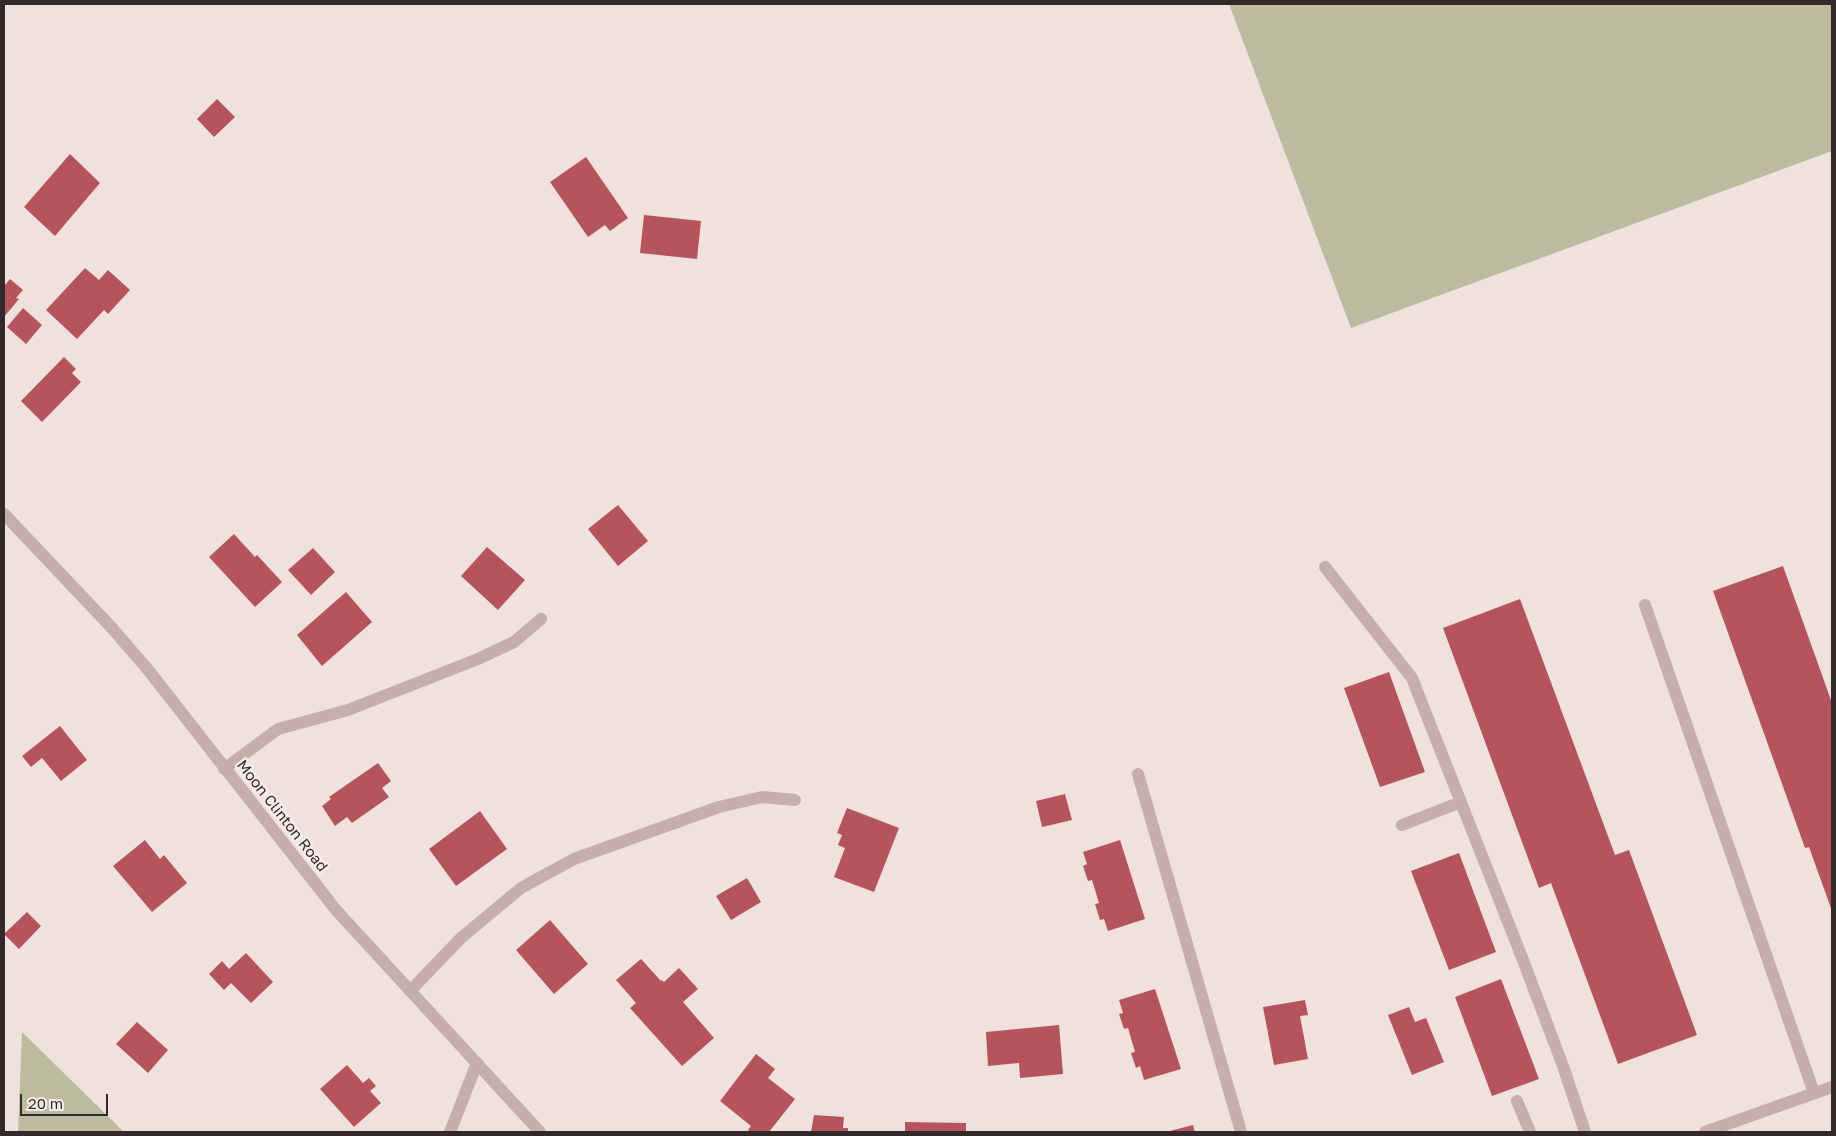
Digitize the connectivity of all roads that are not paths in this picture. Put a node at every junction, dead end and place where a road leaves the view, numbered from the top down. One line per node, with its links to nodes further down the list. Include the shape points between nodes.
1 (4, 514): 5 (street, Moon Clinton Road, via 112,628)
2 (1325, 567): 8 (street, via 1412,678)
3 (1645, 606): 13 (street)
4 (541, 618): 5 (street, via 514,642 478,659 348,710 278,729)
5 (224, 769): 10 (street, Moon Clinton Road, via 336,910)
6 (1138, 774): 17 (street)
7 (795, 800): 10 (street, via 762,797 719,807 574,859 521,888 461,938)
8 (1461, 802): 9 (street); 19 (street, via 1564,1066)
9 (1402, 825)
10 (410, 990): 11 (street, Moon Clinton Road)
11 (477, 1063): 15 (street); 16 (street, Moon Clinton Road)
12 (1832, 1087): 13 (street)
13 (1814, 1093): 20 (street)
14 (1517, 1101): 18 (street)
15 (450, 1132)
16 (540, 1132)
17 (1241, 1132)
18 (1530, 1132)
19 (1585, 1132)
20 (1705, 1132)

